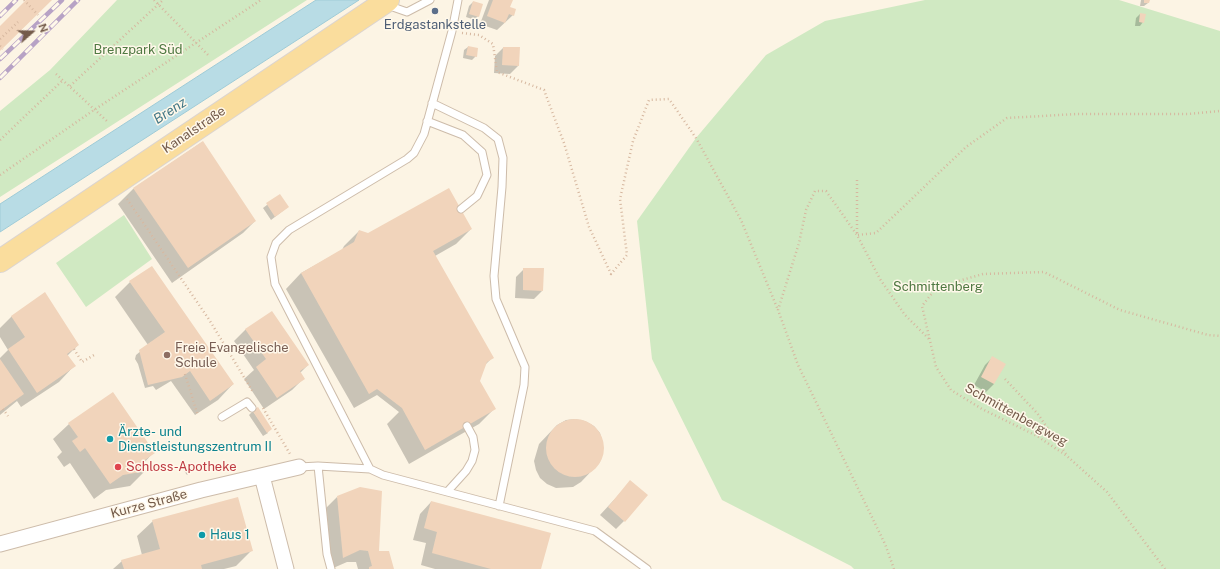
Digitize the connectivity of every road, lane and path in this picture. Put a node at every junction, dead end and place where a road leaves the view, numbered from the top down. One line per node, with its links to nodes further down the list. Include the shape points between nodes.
1 (24, 0): 9 (path)
2 (154, 0): 8 (path)
3 (164, 0): 8 (path)
4 (261, 0): 15 (path)
5 (430, 0): 7 (lane, via 407,12)
6 (458, 0): 22 (lane)
7 (386, 2): 30 (main road, Kanalstraße)
8 (158, 5): 15 (path); 21 (path)
9 (31, 8): 10 (path); 11 (path)
10 (28, 11)
11 (38, 15)
12 (18, 22): 14 (path)
13 (465, 33): 34 (path, via 479,35 493,44 497,72 544,90 564,143 589,227 611,274 627,255 620,199 633,141 649,100 669,99 696,138 741,220)
14 (0, 39)
15 (196, 42): 18 (path); 23 (path)
16 (0, 46): 17 (path)
17 (3, 49)
18 (208, 55)
19 (56, 74): 20 (path)
20 (62, 80): 21 (path); 27 (path)
21 (70, 86): 23 (path)
22 (432, 103): 25 (lane); 55 (lane, via 484,128 498,139 503,158 494,276 496,299 525,367 524,385)
23 (94, 110): 26 (path); 28 (path)
24 (1220, 111): 32 (path, via 1007,118 966,148 876,233)
25 (427, 121): 31 (lane, via 463,135 482,152 487,175 477,196); 52 (lane, via 424,134 414,153 289,230 276,243 271,257 275,284)
26 (108, 122)
27 (0, 140)
28 (0, 175)
29 (857, 180): 32 (path)
30 (116, 182): 33 (main road, Kanalstraße); 41 (path, via 210,321)
31 (460, 209)
32 (857, 235): 34 (path, via 826,190 815,190 806,210 799,243); 36 (path, via 880,280 905,315)
33 (0, 261)
34 (778, 310): 60 (path, via 798,365 885,544)
35 (1220, 336): 36 (path, Schmittenbergweg, via 1208,335 1120,310 1044,272 983,274 933,292 922,306)
36 (930, 341): 49 (path, Schmittenbergweg, via 936,367 951,390 982,409 1037,436)
37 (74, 349): 38 (path, via 82,362)
38 (94, 355)
39 (186, 374): 46 (path)
40 (1005, 379): 49 (path, via 1037,412)
41 (256, 396)
42 (260, 403): 51 (path, via 289,450)
43 (252, 408): 47 (lane, via 247,402)
44 (3, 409): 45 (path)
45 (8, 416)
46 (198, 416)
47 (222, 417)
48 (467, 426): 54 (lane, via 473,437 472,461 466,472)
49 (1067, 456): 61 (path, Schmittenbergweg, via 1107,492)
50 (318, 466): 51 (lane); 52 (lane); 58 (lane, via 327,554)
51 (296, 468): 53 (street, Kurze Straße)
52 (370, 468): 54 (lane, via 383,475)
53 (262, 476): 56 (street, Kurze Straße); 57 (street)
54 (447, 492): 55 (lane)
55 (500, 506): 59 (lane, via 595,531)
56 (0, 544)
57 (286, 569)
58 (331, 569)
59 (647, 569)
60 (894, 569)
61 (1165, 569)

